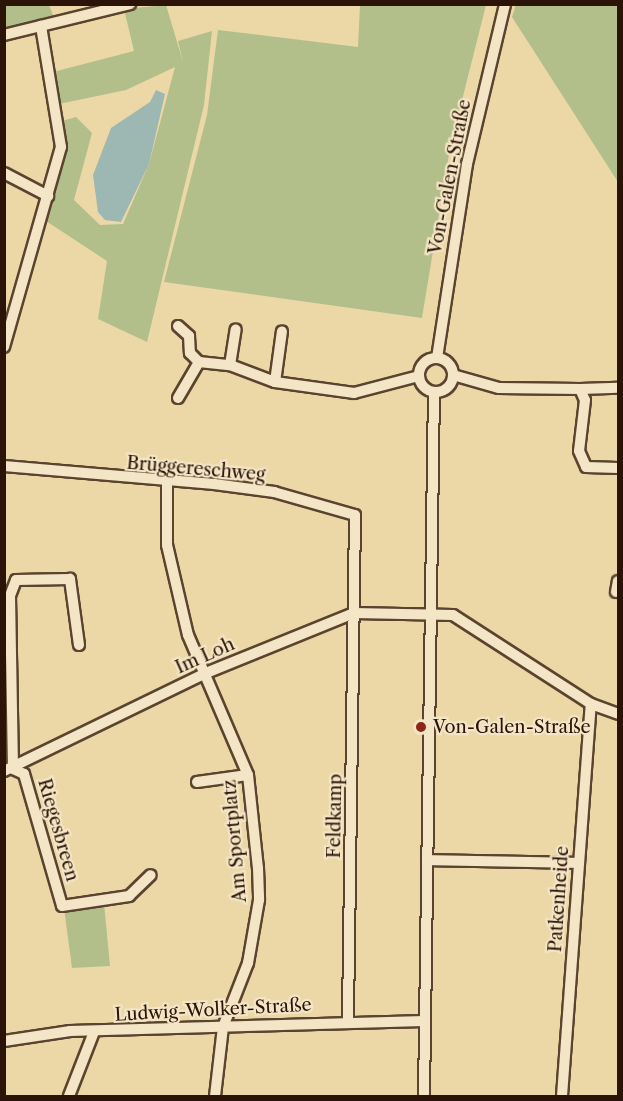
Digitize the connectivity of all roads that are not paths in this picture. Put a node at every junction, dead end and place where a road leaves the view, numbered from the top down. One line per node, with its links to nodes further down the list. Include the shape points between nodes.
1 (130, 4): 3 (street)
2 (504, 4): 12 (street, Von-Galen-Straße, via 467,164)
3 (41, 26): 4 (street); 6 (street, via 62,147)
4 (4, 35)
5 (4, 173): 6 (street)
6 (48, 196): 10 (street)
7 (178, 326): 13 (street, via 189,336 190,353)
8 (236, 329): 14 (street)
9 (282, 331): 17 (street)
10 (7, 332): 11 (street)
11 (4, 347)
12 (437, 358): 15 (street); 16 (street, via 427,361)
13 (199, 362): 14 (street); 21 (street)
14 (230, 365): 17 (street)
15 (453, 375): 19 (street, via 499,388); 20 (street, via 443,391)
16 (419, 376): 17 (street, via 354,393); 20 (street)
17 (275, 382)
18 (618, 388): 19 (street)
19 (580, 389): 23 (street, via 585,400 579,451 586,467)
20 (434, 392): 26 (street)
21 (178, 398)
22 (4, 466): 24 (street, Brüggereschweg)
23 (618, 468)
24 (167, 482): 25 (street, Brüggereschweg, via 274,492 355,515); 28 (street, Am Sportplatz, via 167,545 188,634)
25 (354, 613): 26 (street, Im Loh); 28 (street, Im Loh); 38 (street, Feldkamp)
26 (431, 613): 29 (street, Im Loh, via 453,615); 35 (street)
27 (79, 645): 30 (street, Riegesbreen, via 70,579 16,580 10,596)
28 (206, 673): 32 (street, Im Loh); 33 (street, Am Sportplatz)
29 (591, 704): 31 (street, Im Loh); 36 (street, Patkenheide)
30 (8, 706): 32 (street, Riegesbreen)
31 (618, 714)
32 (9, 770): 37 (street, Riegesbreen, via 24,774 62,906 129,896)
33 (248, 775): 34 (street); 40 (street, Am Sportplatz, via 259,900 248,963)
34 (197, 782)
35 (427, 860): 36 (street); 39 (street)
36 (578, 863): 46 (street, Patkenheide)
37 (151, 874)
38 (348, 1019): 39 (street, Ludwig-Wolker-Straße); 40 (street, Ludwig-Wolker-Straße)
39 (424, 1021): 45 (street)
40 (224, 1027): 41 (street, Ludwig-Wolker-Straße); 44 (street, Am Sportplatz)
41 (94, 1032): 42 (street, Ludwig-Wolker-Straße); 43 (street)
42 (4, 1041)
43 (69, 1096)
44 (215, 1096)
45 (424, 1096)
46 (562, 1096)

